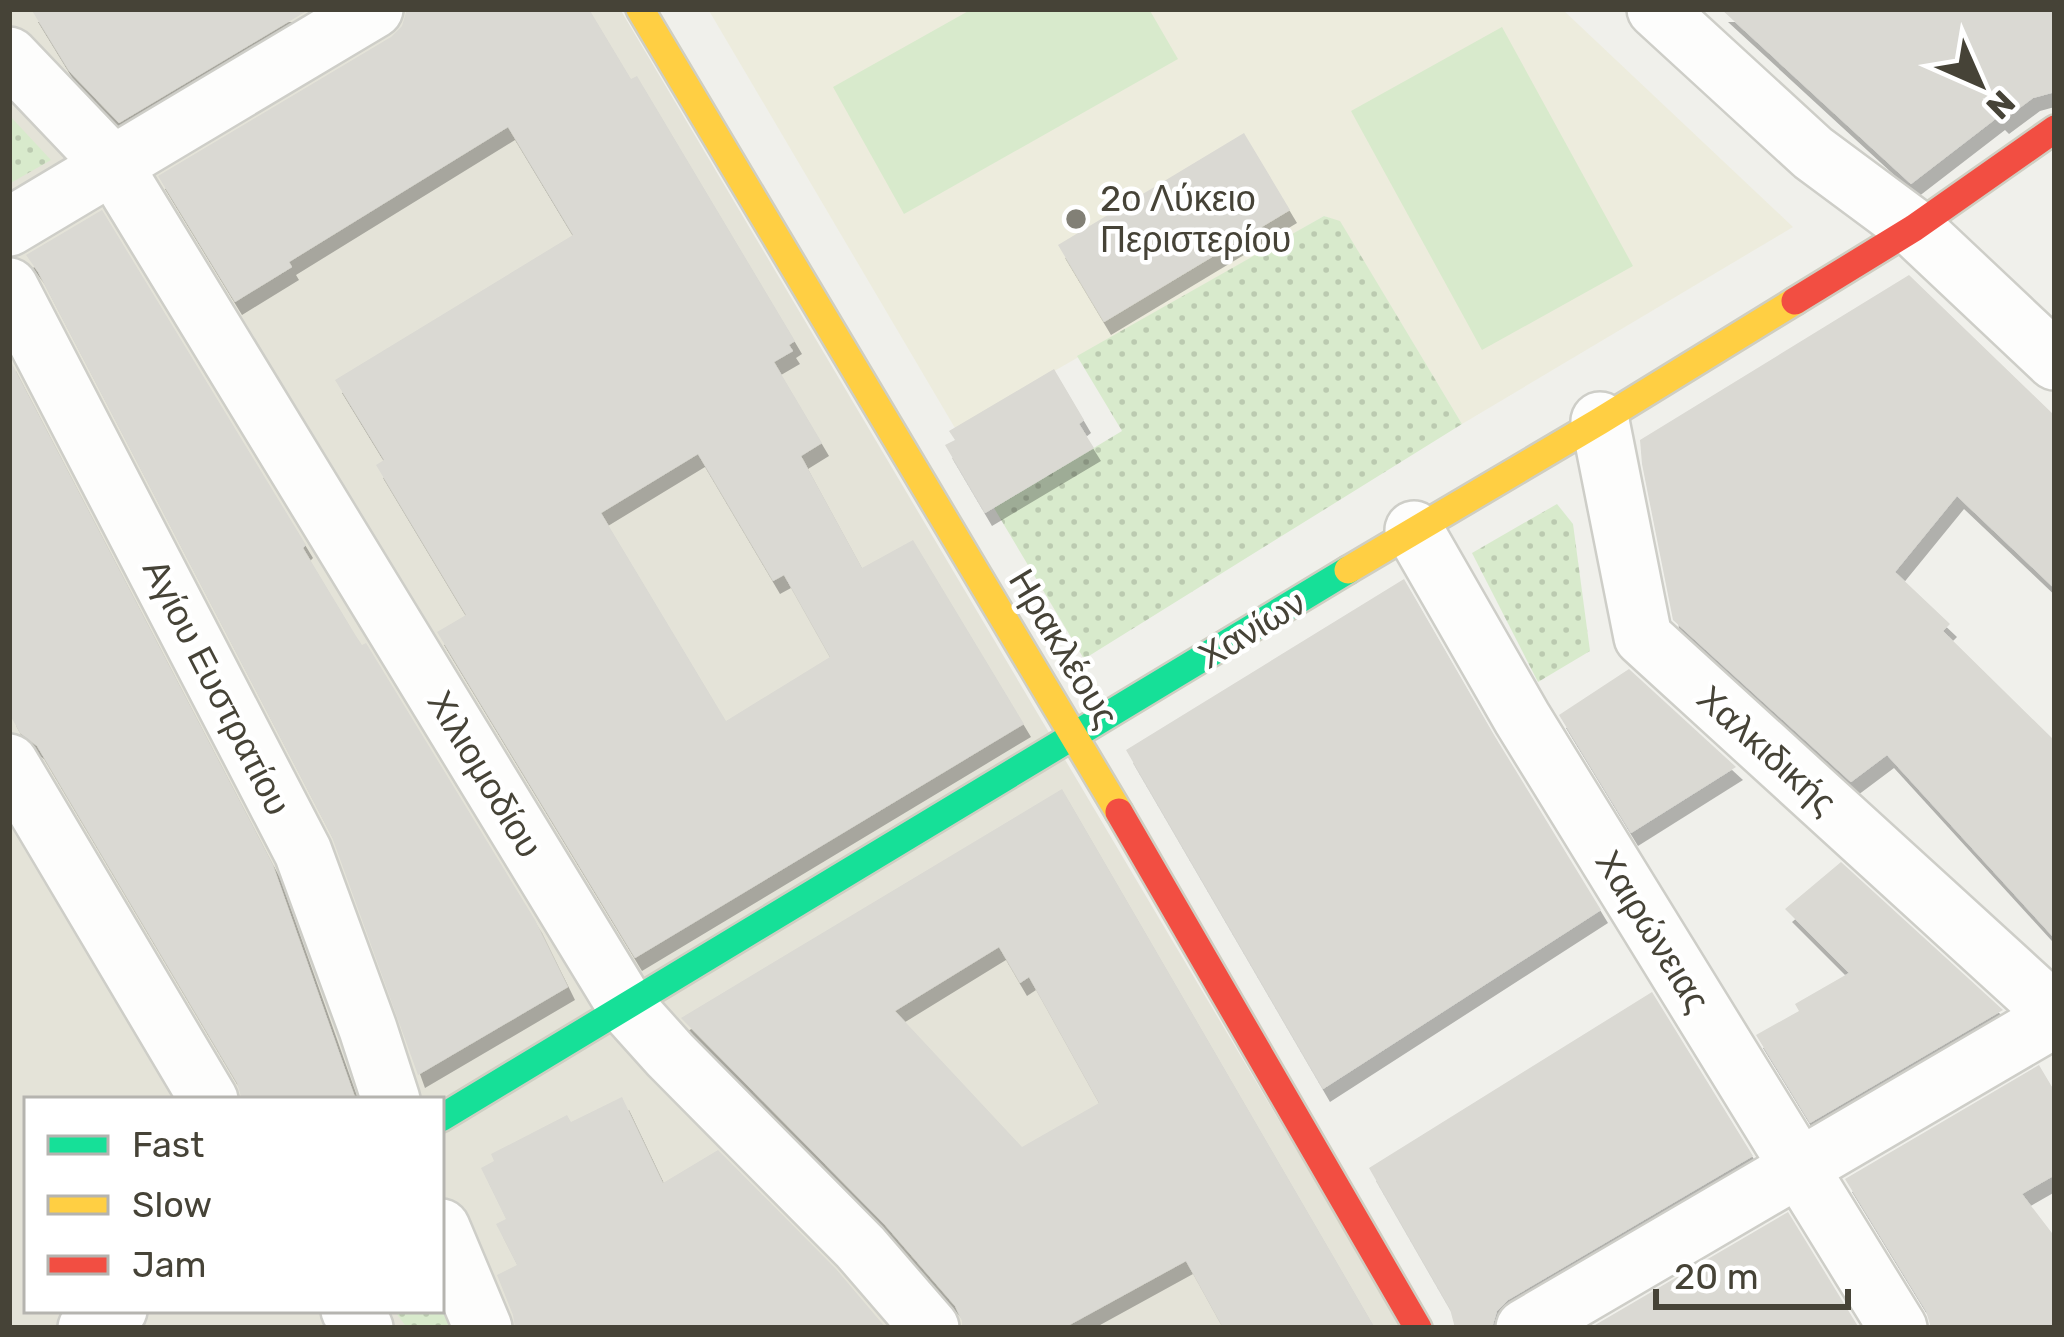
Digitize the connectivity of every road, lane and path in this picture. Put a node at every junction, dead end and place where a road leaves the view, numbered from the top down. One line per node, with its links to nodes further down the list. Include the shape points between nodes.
1 (374, 9): 6 (street)
2 (640, 9): 13 (street, Ηρακλέους)
3 (1656, 9): 8 (street, via 1813,153)
4 (9, 56): 6 (street, Χιλιομοδίου)
5 (2055, 129): 8 (street, Χανίων)
6 (113, 165): 7 (street); 15 (street, Χιλιομοδίου)
7 (9, 226)
8 (1914, 228): 10 (street); 11 (street, Χανίων)
9 (9, 287): 18 (street, Αγίου Ευστρατίου, via 303,852)
10 (2055, 361)
11 (1600, 421): 12 (street, Χανίων); 16 (street, Χαλκιδικής, via 1643,637)
12 (1414, 530): 13 (street, Χανίων); 20 (street, Χαιρώνειας)
13 (1075, 737): 15 (street, Χανίων); 24 (street, Ηρακλέους)
14 (9, 763): 17 (street)
15 (626, 1006): 19 (street, Χανίων); 23 (street, Χιλιομοδίου)
16 (2055, 1015): 20 (street)
17 (207, 1097)
18 (391, 1097)
19 (444, 1116)
20 (1798, 1167): 25 (street); 26 (street, Χαιρώνειας)
21 (444, 1235): 22 (street)
22 (483, 1328)
23 (930, 1328)
24 (1418, 1328)
25 (1525, 1328)
26 (1898, 1328)

